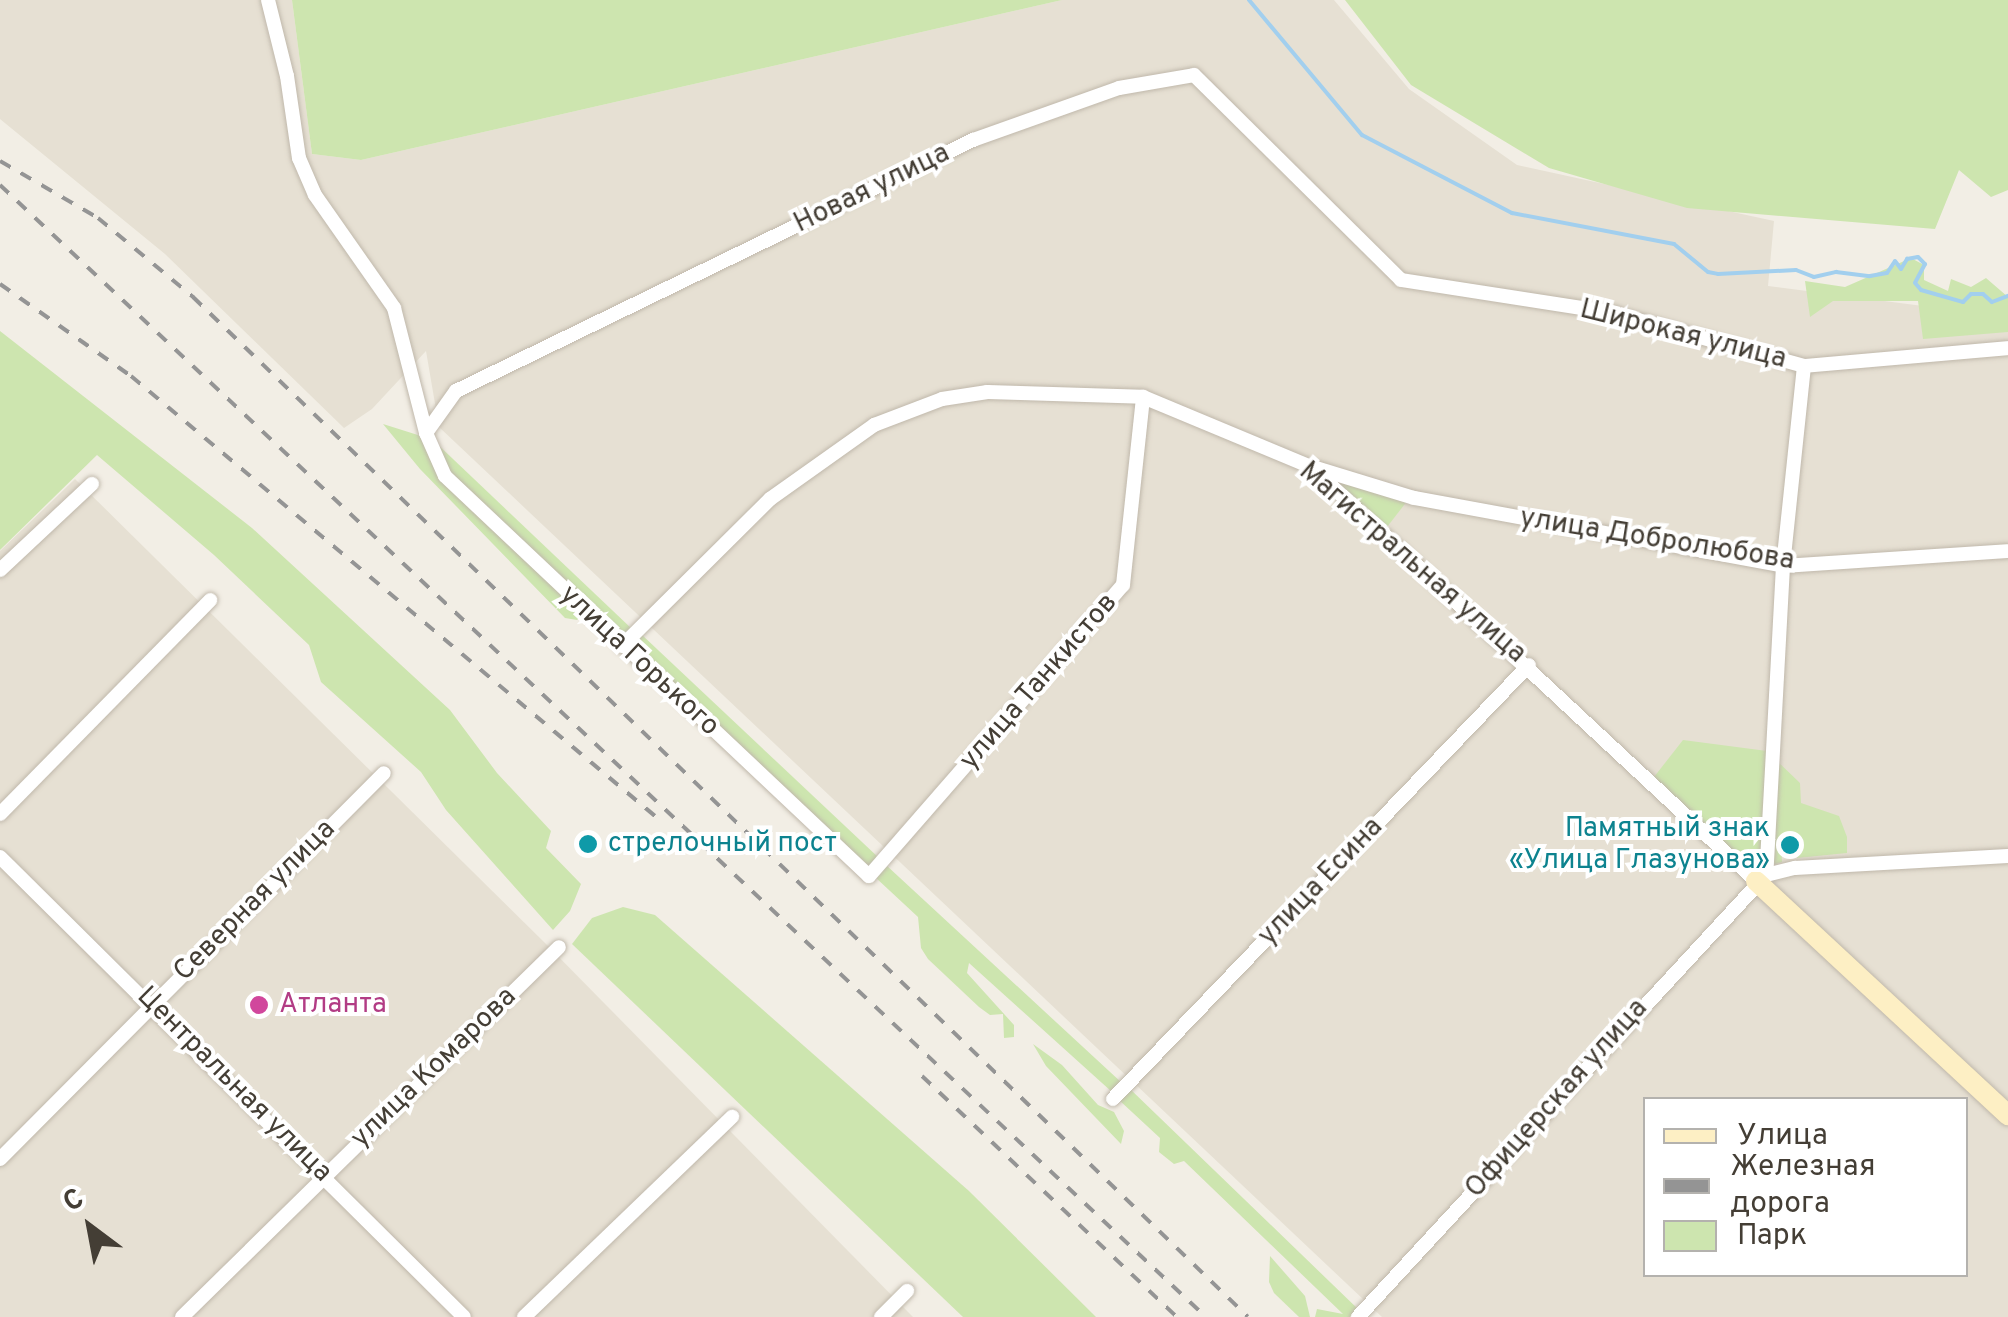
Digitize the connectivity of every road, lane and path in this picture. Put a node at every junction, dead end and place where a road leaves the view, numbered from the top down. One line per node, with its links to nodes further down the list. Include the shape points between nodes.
1 (268, 0): 6 (street, via 299,158 315,194 394,308)
2 (1316, 196): 4 (street, Широкая улица, via 1402,280 1613,312); 6 (street, Новая улица, via 1194,76 1119,88 974,140 456,390)
3 (2008, 348): 4 (street)
4 (1804, 366): 10 (street, Широкая улица)
5 (1142, 397): 7 (street, Магистральная улица); 13 (street, Магистральная улица, via 988,392 942,399 874,425 770,498); 19 (street, улица Танкистов, via 1123,585)
6 (426, 433): 13 (street, улица Горького, via 444,476)
7 (1311, 467): 10 (street, улица Добролюбова, via 1414,498); 14 (street, Магистральная улица)
8 (92, 484): 11 (street)
9 (2008, 550): 10 (street, улица Добролюбова)
10 (1783, 566): 20 (street, Широкая улица)
11 (0, 570)
12 (210, 600): 16 (street)
13 (622, 646): 19 (street, улица Горького)
14 (1529, 666): 20 (street, Магистральная улица); 23 (street, улица Есина)
15 (384, 773): 22 (street, Северная улица)
16 (0, 814)
17 (2008, 856): 20 (street, via 1795,868)
18 (0, 857): 22 (street, Центральная улица)
19 (870, 876)
20 (1761, 878): 24 (street, Магистральная улица); 33 (street, Офицерская улица)
21 (559, 947): 27 (street, улица Комарова)
22 (152, 1004): 26 (street, Северная улица); 27 (street, Центральная улица)
23 (1113, 1099)
24 (2008, 1115)
25 (732, 1118): 31 (street)
26 (0, 1159)
27 (325, 1174): 29 (street, улица Комарова); 30 (street, Центральная улица)
28 (907, 1291): 32 (street)
29 (182, 1317)
30 (464, 1317)
31 (524, 1317)
32 (881, 1317)
33 (1358, 1317)

